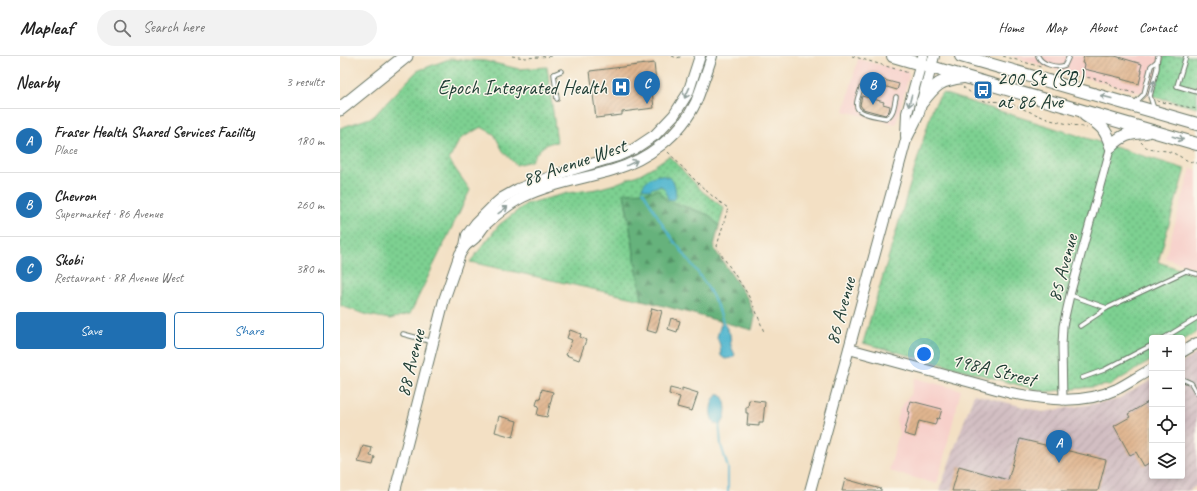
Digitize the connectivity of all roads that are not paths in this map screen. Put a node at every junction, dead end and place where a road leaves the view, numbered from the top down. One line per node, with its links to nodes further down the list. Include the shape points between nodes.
1 (390, 56): 15 (highway, via 386,66)
2 (406, 56): 15 (highway)
3 (700, 56): 30 (main road, 88 Avenue West, one-way to 30, via 688,93 674,115 655,135 618,156 538,180 508,195 476,223 467,235)
4 (712, 56): 30 (main road, 88 Avenue West, one-way to 4, via 496,215 522,198 545,188 631,164 662,145 678,130 696,103)
5 (893, 56): 11 (main road)
6 (961, 56): 20 (main road, one-way to 6)
7 (1038, 56): 8 (lane, via 1042,62 1060,67 1065,65)
8 (1069, 56)
9 (1158, 56): 12 (lane)
10 (1186, 56): 17 (lane, via 1177,86)
11 (927, 61): 14 (main road); 21 (main road, 86 Avenue); 27 (main road, 86 Avenue, one-way to 27, via 907,113)
12 (1157, 61): 20 (lane, via 1152,66 1144,94); 22 (lane, one-way to 12, via 1150,96)
13 (561, 71): 19 (lane, via 554,74)
14 (964, 81): 21 (main road, via 948,79 936,84); 24 (main road)
15 (371, 83): 23 (highway)
16 (861, 88): 18 (lane, via 856,106 862,112 890,117)
17 (1197, 90)
18 (896, 98)
19 (557, 99)
20 (1138, 101): 22 (main road)
21 (922, 102): 27 (main road, 86 Avenue)
22 (1152, 105): 25 (main road)
23 (340, 109)
24 (1076, 109): 26 (main road); 29 (main road, via 1107,133)
25 (1197, 124)
26 (1156, 132): 28 (main road, one-way to 28); 29 (main road, via 1132,132 1120,137)
27 (906, 140): 41 (main road, 86 Avenue)
28 (1197, 144)
29 (1112, 146): 32 (street, 85 Avenue)
30 (465, 246): 38 (main road, 88 Avenue, via 446,294)
31 (1197, 274): 33 (lane, via 1186,271)
32 (1070, 295): 33 (lane); 47 (street, 85 Avenue, via 1063,326)
33 (1107, 308): 35 (lane)
34 (1197, 318): 37 (lane)
35 (1080, 326)
36 (403, 334): 38 (lane)
37 (1169, 335)
38 (434, 342): 48 (main road, 88 Avenue)
39 (1197, 343): 42 (main road)
40 (1149, 347): 44 (lane, via 1104,370)
41 (849, 349): 47 (main road, 198A Street, via 1011,393); 49 (main road, 86 Avenue)
42 (1185, 350)
43 (1149, 371): 47 (main road, 198A Street, via 1116,389 1088,398)
44 (1082, 378)
45 (1185, 380): 46 (lane, via 1192,383)
46 (1197, 393)
47 (1063, 401)
48 (395, 491)
49 (810, 491)

